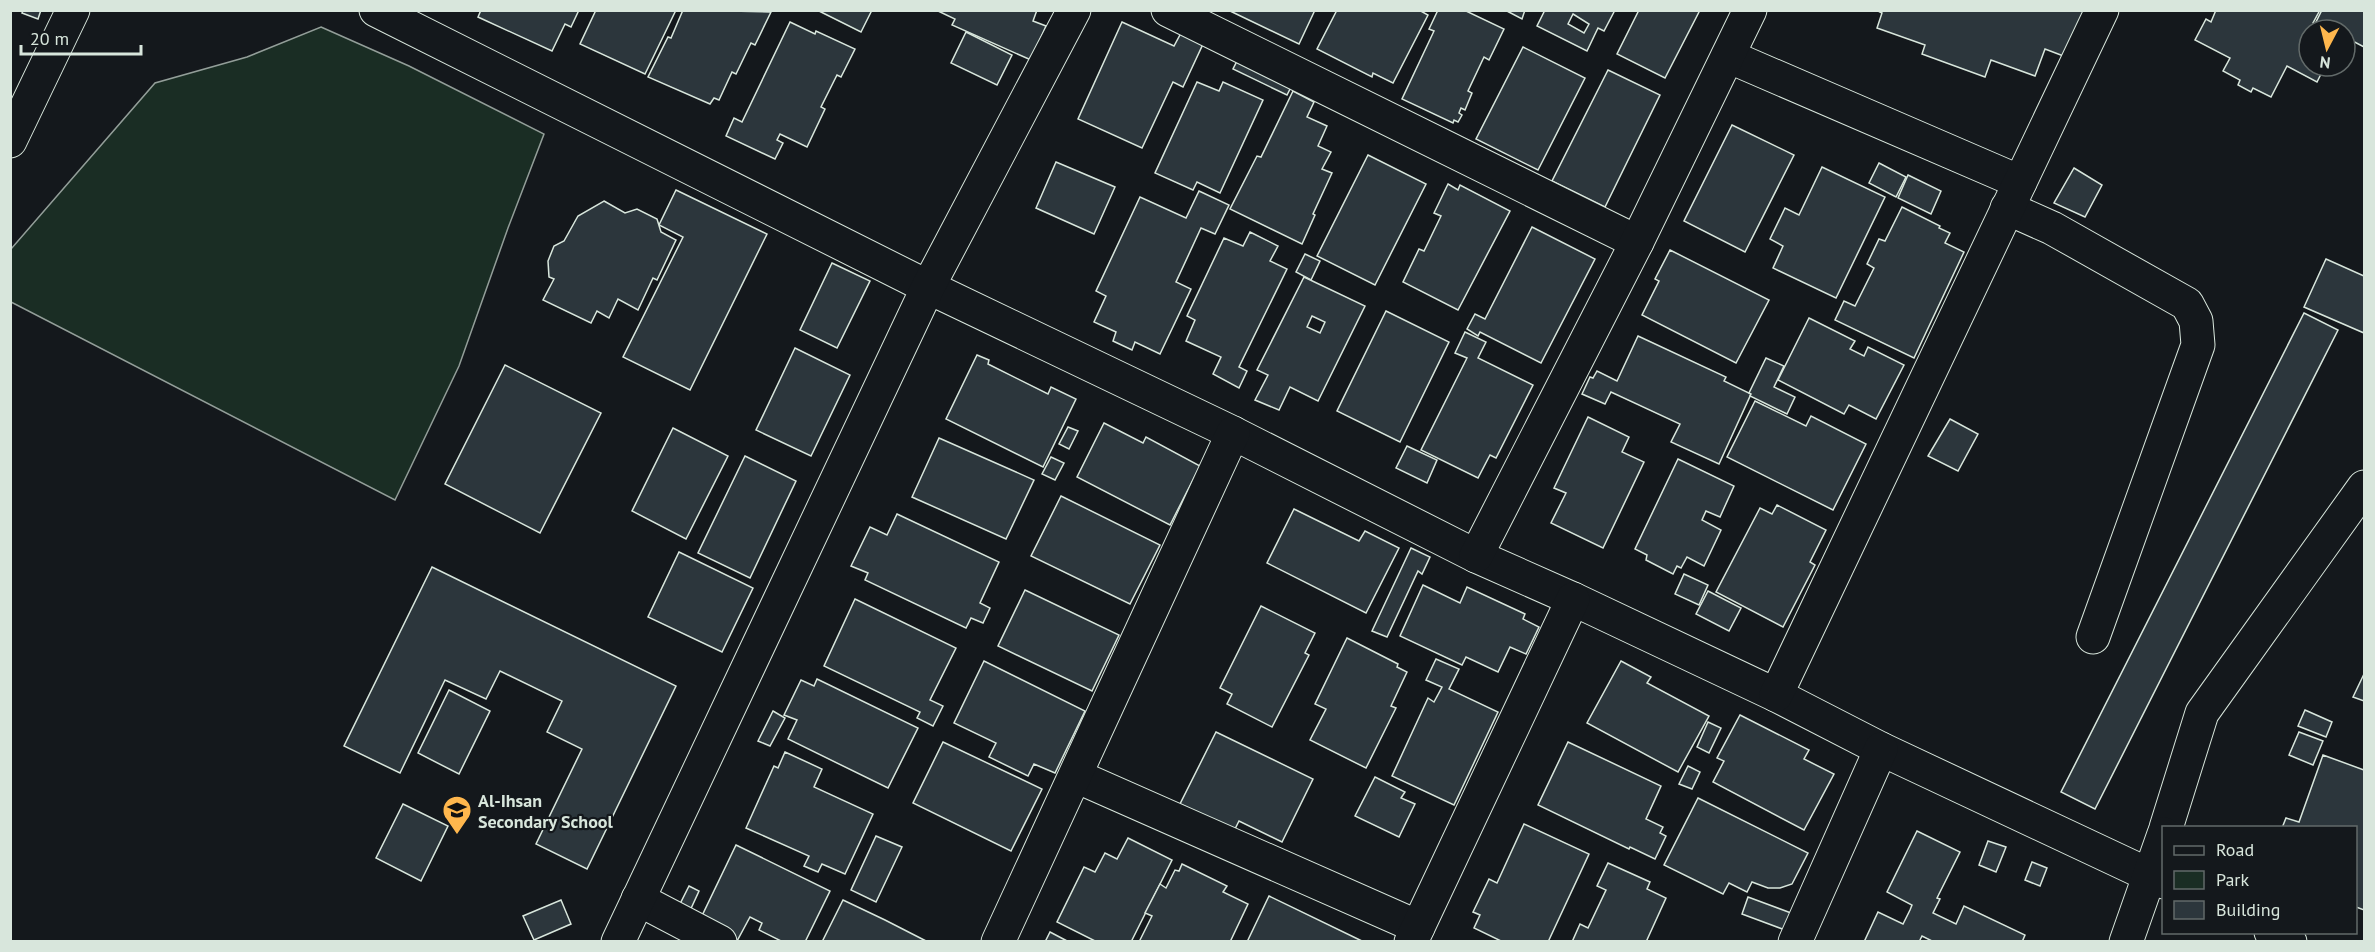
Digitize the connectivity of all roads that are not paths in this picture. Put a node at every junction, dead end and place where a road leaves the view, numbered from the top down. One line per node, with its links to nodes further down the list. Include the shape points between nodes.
1 (73, 10): 9 (street)
2 (376, 10): 12 (street)
3 (1074, 10): 12 (street)
4 (1168, 10): 7 (street)
5 (1750, 10): 8 (street)
6 (2102, 10): 10 (street)
7 (1201, 17): 11 (street)
8 (1728, 56): 10 (street); 11 (street)
9 (10, 141)
10 (2014, 195): 17 (street, via 2052,228 2187,304 2196,321 2198,345); 18 (street)
11 (1637, 242): 15 (street)
12 (928, 287): 13 (street); 24 (street)
13 (1233, 433): 15 (street); 20 (street)
14 (2364, 487): 21 (street, via 2202,713)
15 (1476, 556): 16 (street)
16 (1573, 599): 18 (street); 25 (street)
17 (2093, 637)
18 (1776, 695): 19 (street)
19 (1881, 749): 23 (street); 30 (street)
20 (1076, 776): 25 (street); 29 (street)
21 (2167, 826)
22 (2162, 842): 23 (street)
23 (2157, 879): 31 (street)
24 (638, 899): 27 (street); 28 (street)
25 (1414, 934)
26 (2273, 934): 32 (street)
27 (618, 942)
28 (720, 942)
29 (998, 942)
30 (1795, 942)
31 (2126, 942)
32 (2290, 942)

